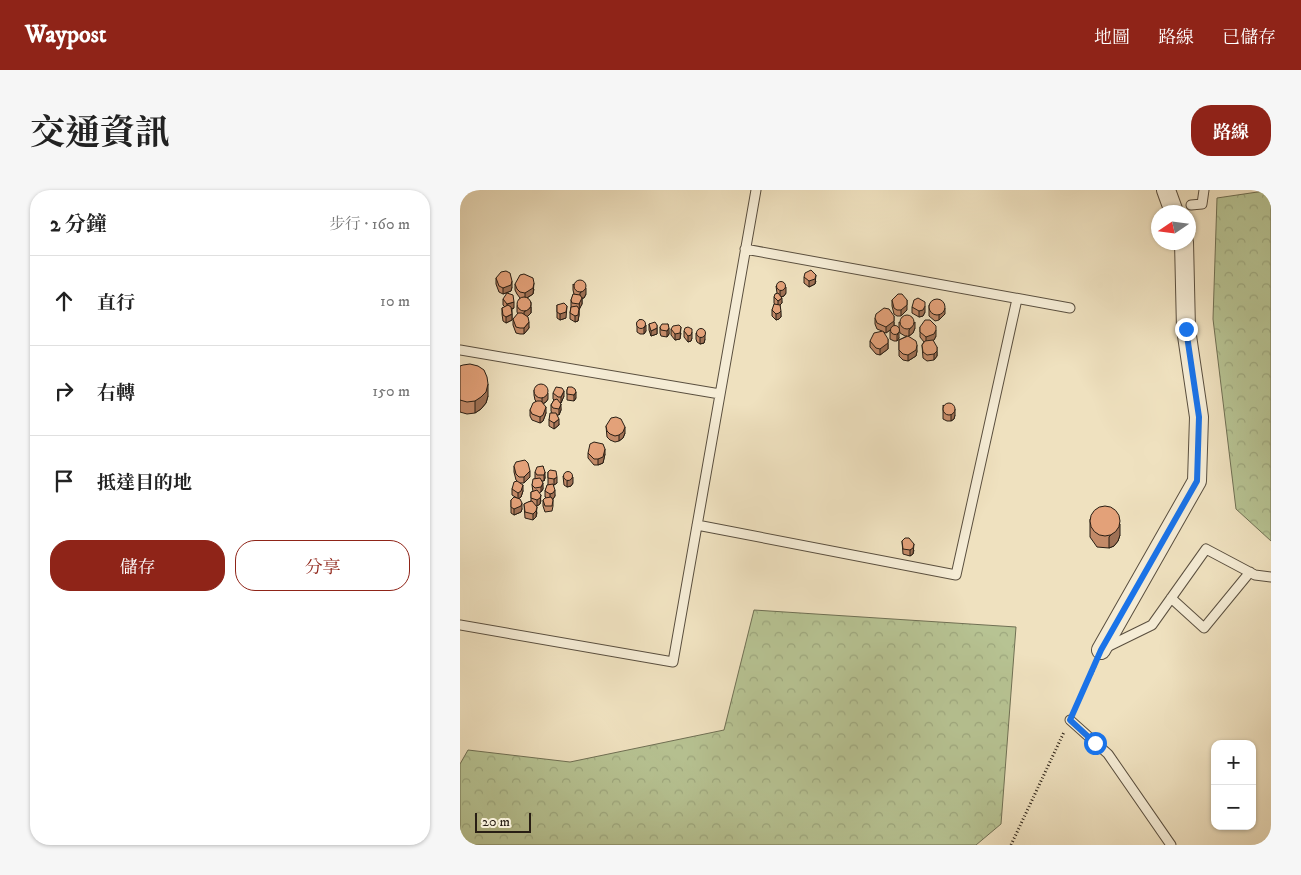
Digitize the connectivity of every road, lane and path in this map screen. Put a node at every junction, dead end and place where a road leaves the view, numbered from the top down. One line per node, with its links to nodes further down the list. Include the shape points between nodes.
1 (756, 190): 6 (lane)
2 (1166, 190): 4 (street)
3 (1204, 190): 5 (lane, via 1202,204)
4 (1171, 205)
5 (1196, 205)
6 (745, 249): 8 (lane); 11 (lane)
7 (1184, 250): 17 (street, via 1186,329 1199,417 1197,481)
8 (1017, 299): 9 (lane); 12 (lane, via 956,576)
9 (1070, 308)
10 (460, 350): 11 (lane)
11 (720, 394): 12 (lane)
12 (697, 525): 16 (lane, via 673,662)
13 (1250, 572): 14 (lane); 15 (lane, via 1206,548); 15 (lane, via 1204,628)
14 (1271, 577)
15 (1171, 598): 17 (lane, via 1152,625)
16 (460, 625)
17 (1101, 650): 18 (path)
18 (1070, 720): 19 (path); 20 (lane, via 1108,754)
19 (1011, 845)
20 (1171, 845)

